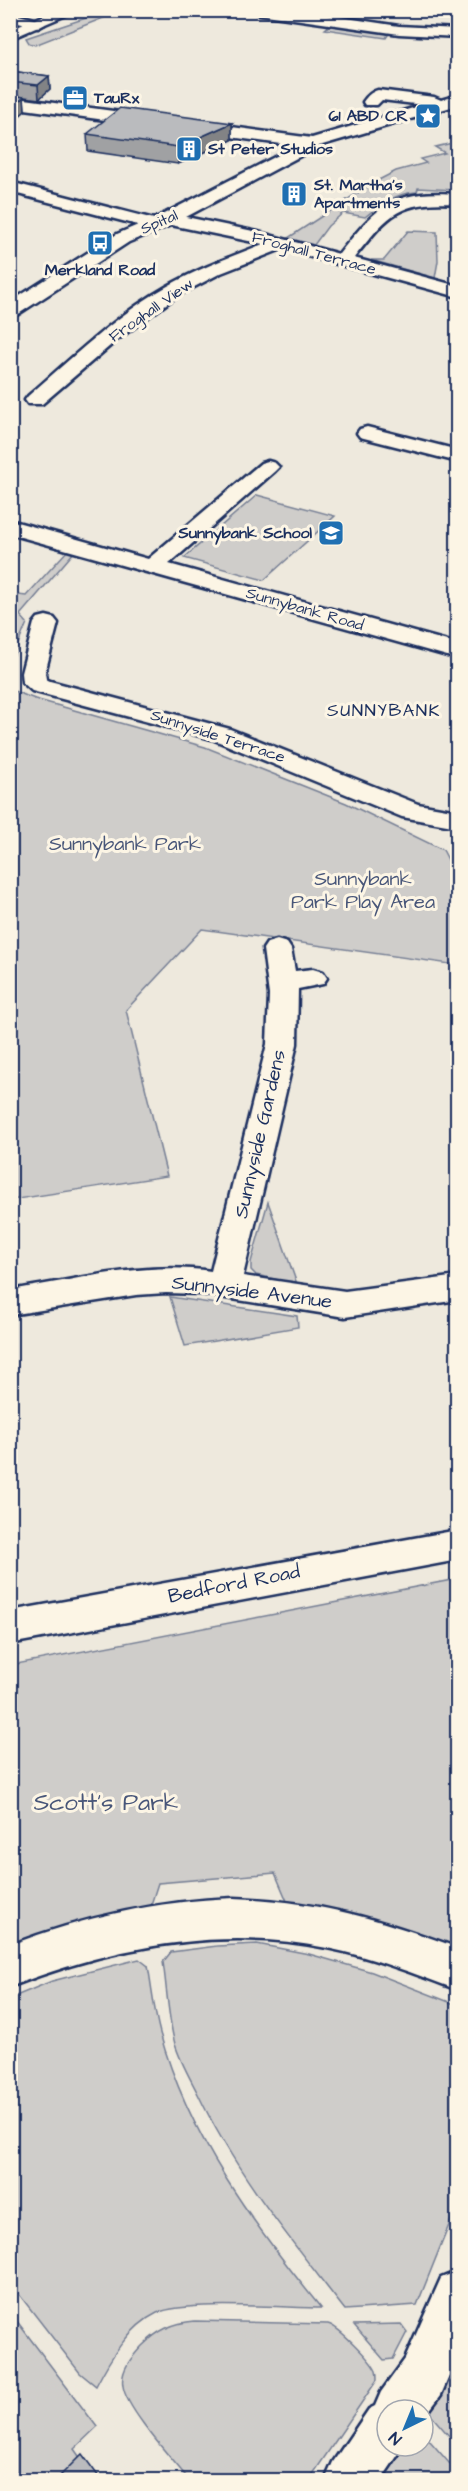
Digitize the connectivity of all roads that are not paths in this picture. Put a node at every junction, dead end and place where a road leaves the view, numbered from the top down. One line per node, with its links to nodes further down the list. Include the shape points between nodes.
1 (70, 10): 5 (street)
2 (90, 10): 5 (street)
3 (259, 10): 6 (street, via 399,30)
4 (10, 17): 5 (street)
5 (38, 24): 7 (street)
6 (458, 33)
7 (10, 35)
8 (10, 102): 11 (street)
9 (371, 102): 10 (street, via 378,95)
10 (452, 102): 11 (street)
11 (313, 143): 14 (street, Spital)
12 (10, 187): 14 (street)
13 (458, 199): 16 (street, via 419,198 399,204 374,224)
14 (161, 221): 15 (street, Froghall Terrace); 18 (street, Spital, via 105,249)
15 (282, 243): 16 (street, Froghall Terrace); 19 (street, Froghall View, via 180,287 129,322)
16 (343, 260): 17 (street, Froghall Terrace)
17 (458, 292)
18 (10, 310)
19 (35, 400)
20 (367, 433): 21 (street)
21 (458, 456)
22 (268, 467): 24 (street)
23 (10, 527): 24 (street, Sunnybank Road)
24 (153, 566): 26 (street, Sunnybank Road)
25 (46, 623): 27 (street, Sunnyside Terrace, via 33,673 34,682 41,686 221,734 411,811)
26 (458, 652)
27 (457, 816)
28 (277, 949): 29 (street, Sunnyside Gardens, via 298,979 284,1017 279,1060)
29 (224, 1286): 30 (street, Sunnyside Avenue, via 345,1304); 31 (street, Sunnyside Avenue, via 152,1282)
30 (458, 1288)
31 (10, 1304)
32 (458, 1545): 33 (street, Bedford Road)
33 (10, 1628)
34 (10, 1966): 35 (street, via 57,1948 153,1926 255,1918 310,1924 376,1940)
35 (458, 1969)
36 (458, 2295): 37 (street, via 423,2377)
37 (408, 2398)
38 (375, 2445): 39 (street)
39 (351, 2481)

